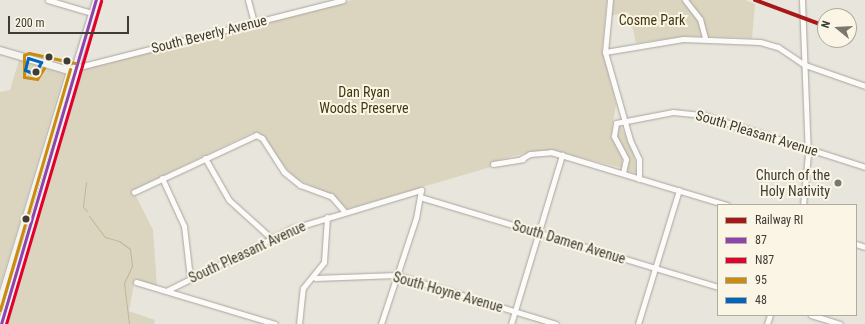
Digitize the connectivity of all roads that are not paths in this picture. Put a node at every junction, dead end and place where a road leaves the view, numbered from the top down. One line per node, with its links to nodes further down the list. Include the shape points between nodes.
1 (48, 0): 8 (street)
2 (96, 0): 8 (main road)
3 (248, 0): 9 (street)
4 (343, 0): 9 (street, South Beverly Avenue)
5 (610, 0): 12 (street)
6 (685, 0): 10 (street, via 700,19)
7 (802, 0): 13 (street)
8 (92, 13): 14 (main road)
9 (254, 23): 14 (street, South Beverly Avenue)
10 (705, 38): 12 (street, via 661,42); 13 (street, via 769,43)
11 (0, 50): 14 (main road, via 65,69)
12 (605, 52): 16 (street)
13 (805, 65): 15 (street); 17 (street)
14 (75, 68): 41 (main road, via 69,74); 45 (main road, via 76,74)
15 (865, 86)
16 (624, 119): 17 (street, South Pleasant Avenue, via 650,114 694,113); 22 (street, via 616,123 613,133 626,160); 24 (street, via 639,159)
17 (808, 148): 21 (street, South Pleasant Avenue); 29 (street)
18 (562, 155): 20 (street, via 536,154); 22 (street); 32 (street)
19 (205, 158): 23 (street); 30 (street, via 248,136 262,138 284,172 300,185 331,196); 33 (street, via 229,200)
20 (493, 164)
21 (865, 167)
22 (623, 173): 24 (street)
23 (162, 178): 26 (street); 36 (street, via 184,226)
24 (639, 178): 25 (street)
25 (679, 190): 28 (street); 34 (street)
26 (134, 192)
27 (420, 197): 30 (street, South Pleasant Avenue, via 421,190); 32 (street, South Damen Avenue); 35 (street)
28 (724, 204)
29 (803, 204)
30 (344, 211): 31 (street, South Pleasant Avenue)
31 (328, 217): 33 (street, South Pleasant Avenue); 37 (street, via 324,262)
32 (538, 233): 34 (street, South Damen Avenue); 42 (street)
33 (272, 239): 36 (street, South Pleasant Avenue)
34 (656, 268): 39 (street, South Damen Avenue); 51 (street)
35 (396, 275): 37 (street, South Hoyne Avenue); 42 (street, South Hoyne Avenue); 48 (street)
36 (190, 278): 40 (street, South Pleasant Avenue)
37 (315, 278): 47 (street, via 302,293)
38 (136, 282): 40 (street)
39 (717, 287)
40 (166, 291): 44 (street)
41 (0, 301)
42 (514, 312): 49 (street); 50 (street, South Hoyne Avenue)
43 (814, 316): 52 (street)
44 (256, 321): 46 (street)
45 (1, 324)
46 (275, 324)
47 (299, 324)
48 (381, 324)
49 (511, 324)
50 (556, 324)
51 (638, 324)
52 (840, 324)

